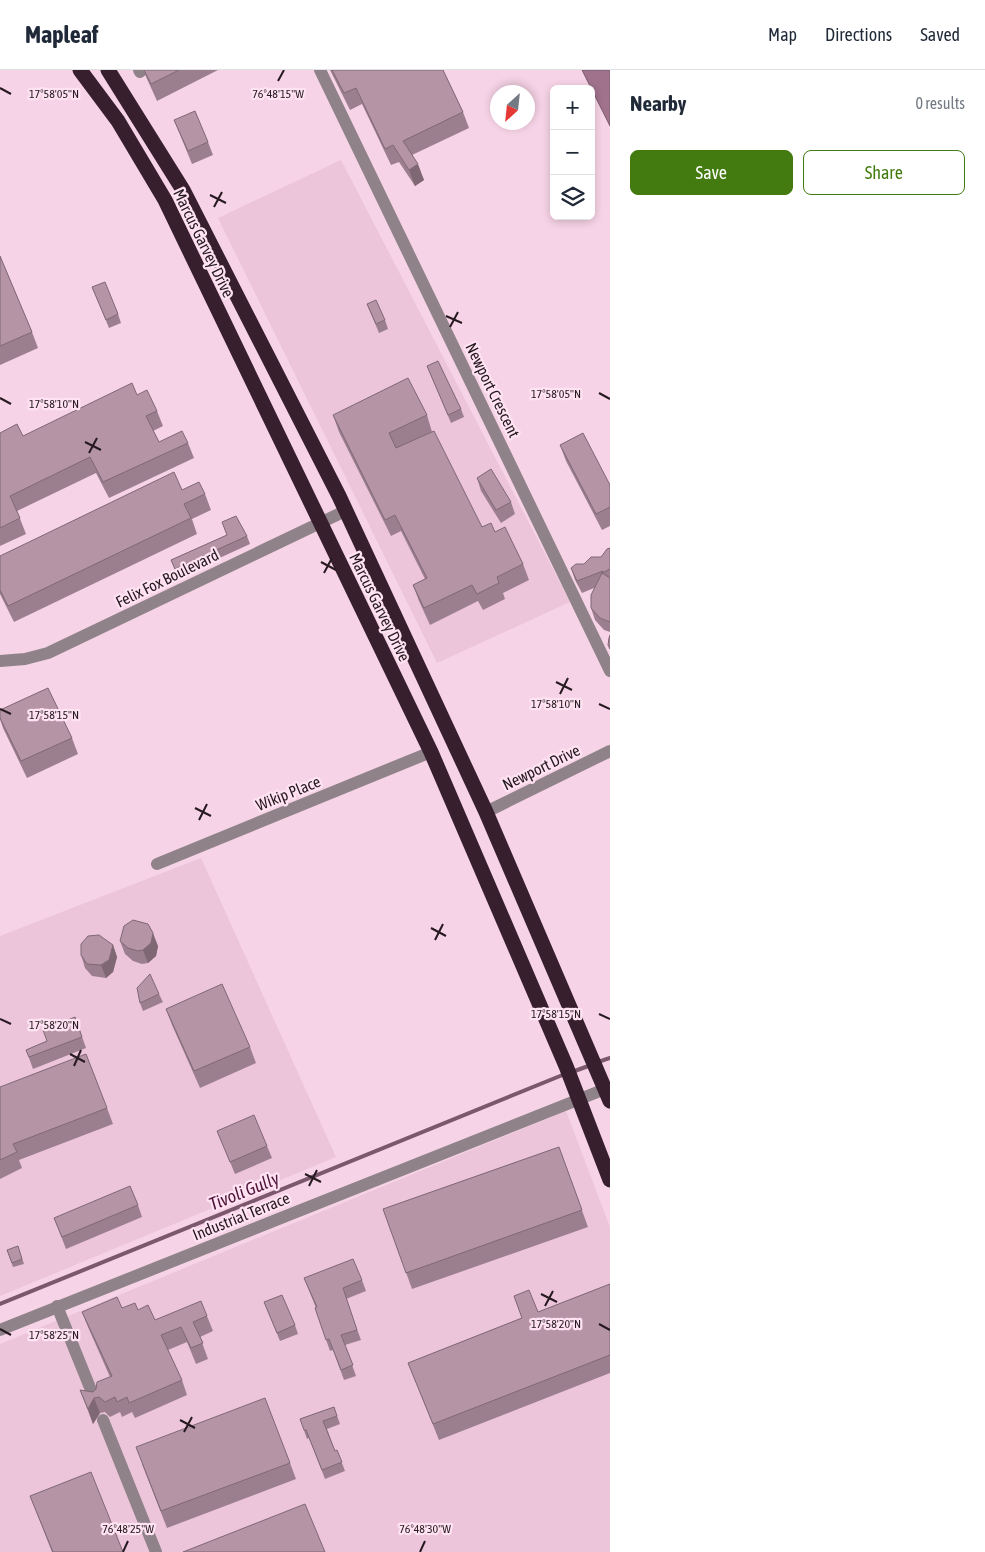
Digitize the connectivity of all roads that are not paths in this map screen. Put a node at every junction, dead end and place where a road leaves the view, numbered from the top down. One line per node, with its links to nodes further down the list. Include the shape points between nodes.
1 (80, 70): 5 (highway, Marcus Garvey Drive, via 118,121 165,200)
2 (108, 70): 4 (highway, Marcus Garvey Drive, via 184,190)
3 (320, 70): 7 (street, Newport Crescent)
4 (345, 511): 5 (street, Felix Fox Boulevard); 10 (highway, Marcus Garvey Drive)
5 (320, 523): 6 (street, Felix Fox Boulevard, via 48,653); 9 (highway, Marcus Garvey Drive)
6 (0, 661)
7 (610, 671)
8 (610, 751): 10 (street, Newport Drive)
9 (431, 752): 11 (street, Wikip Place); 13 (highway, Marcus Garvey Drive)
10 (486, 812): 12 (highway, Marcus Garvey Drive)
11 (157, 864)
12 (608, 1095): 13 (street, Industrial Terrace)
13 (580, 1100): 14 (highway, Marcus Garvey Drive); 15 (street, Industrial Terrace)
14 (610, 1180)
15 (58, 1306): 16 (street, Industrial Terrace); 17 (street)
16 (0, 1330)
17 (96, 1400)
18 (103, 1420): 19 (street)
19 (156, 1552)

